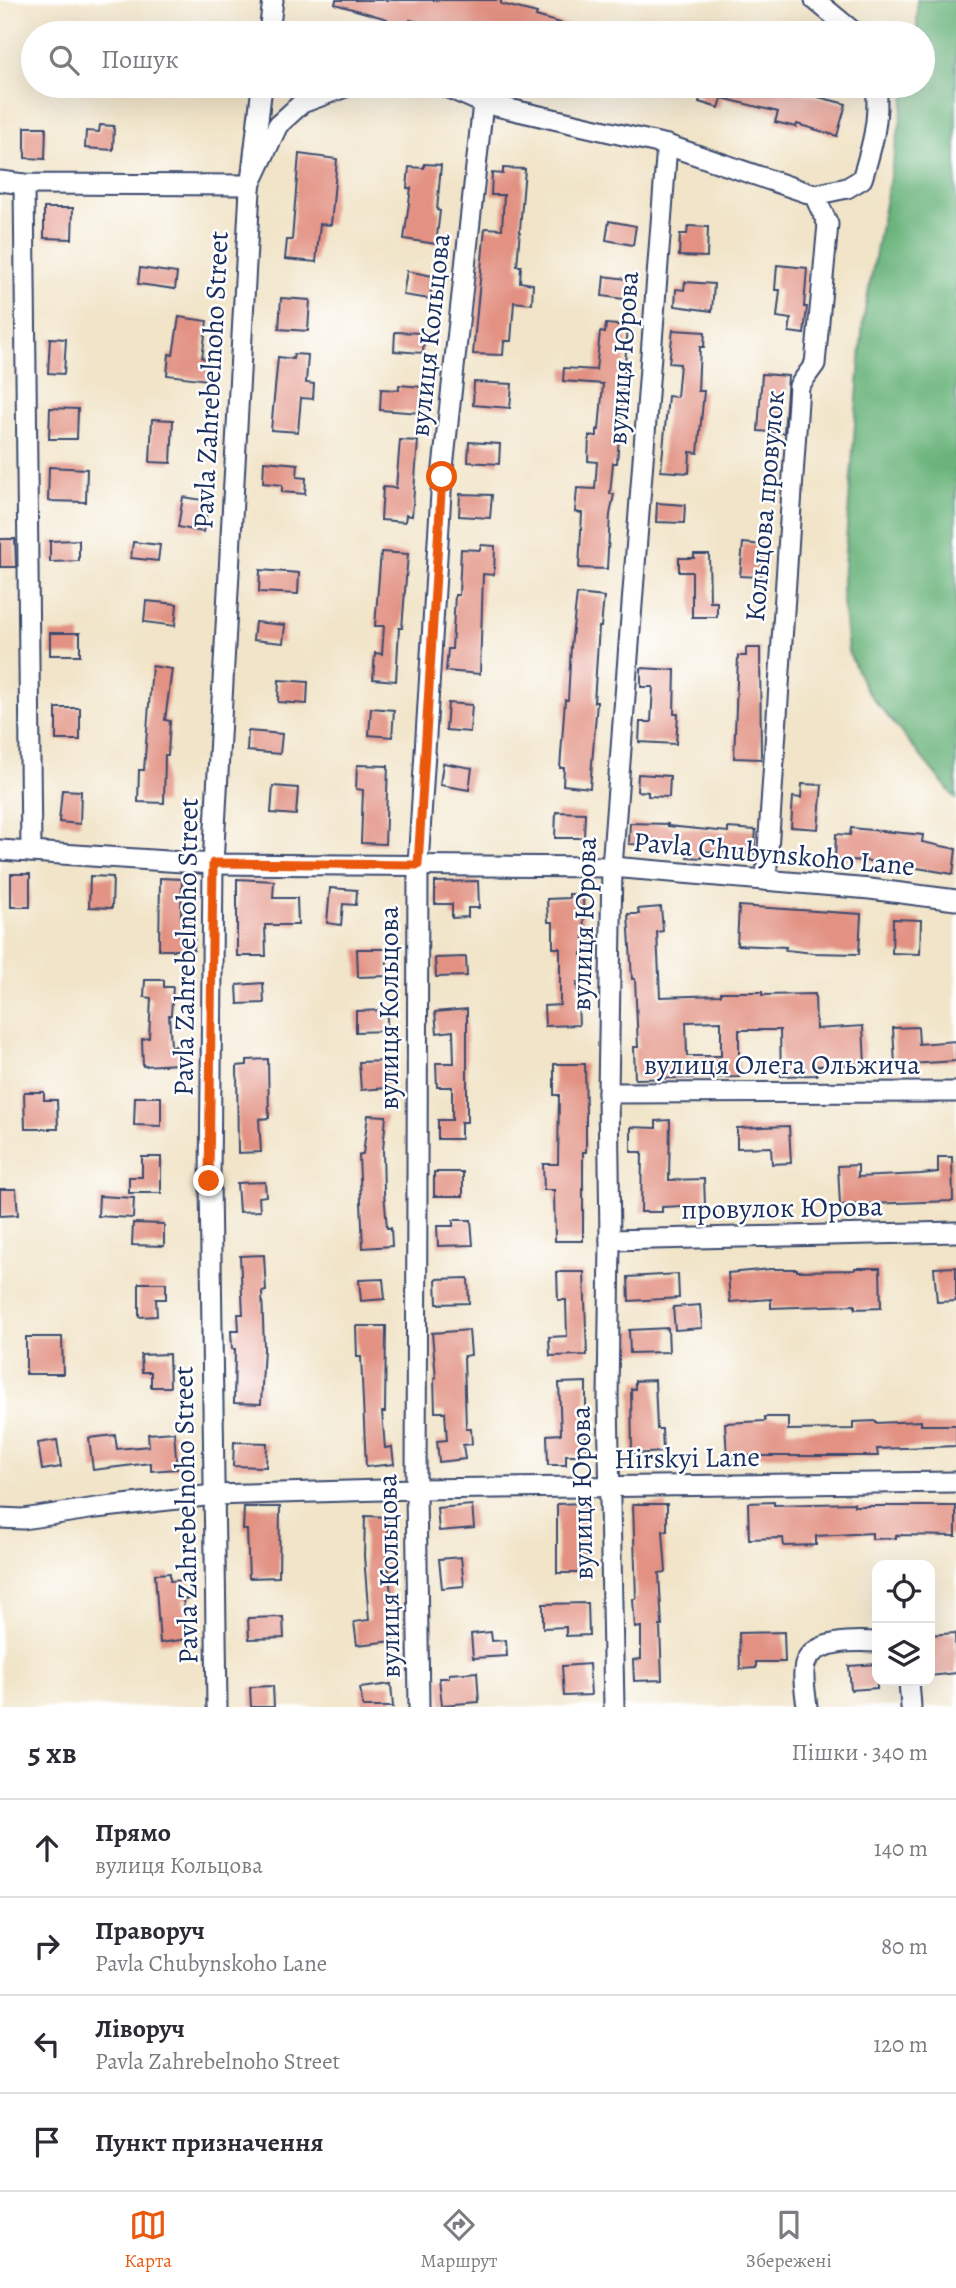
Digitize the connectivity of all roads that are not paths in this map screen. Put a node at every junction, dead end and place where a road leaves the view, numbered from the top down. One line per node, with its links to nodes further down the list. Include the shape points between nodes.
1 (273, 0): 3 (street)
2 (815, 0): 4 (street)
3 (270, 21)
4 (840, 21)
5 (261, 98): 13 (street, Pavla Zahrebelnoho Street)
6 (316, 98): 13 (street, via 302,103 278,125)
7 (472, 98): 9 (street)
8 (877, 98): 14 (street, via 871,150 862,179 847,188)
9 (484, 103): 10 (street); 18 (street, вулиця Кольцова, via 442,477)
10 (667, 145): 14 (street); 19 (street, вулиця Юрова)
11 (0, 181): 12 (street)
12 (24, 184): 13 (street); 16 (street)
13 (250, 188): 17 (street, Pavla Zahrebelnoho Street)
14 (814, 195): 20 (street, Кольцова провулок, via 828,224 815,365 799,386)
15 (0, 850): 16 (street, Pavla Chubynskoho Lane)
16 (31, 852): 17 (street, Pavla Chubynskoho Lane)
17 (213, 863): 18 (street, Pavla Chubynskoho Lane); 29 (street, Pavla Zahrebelnoho Street, via 209,1181)
18 (418, 865): 19 (street, Pavla Chubynskoho Lane); 28 (street, вулиця Кольцова)
19 (612, 867): 20 (street, Pavla Chubynskoho Lane); 23 (street, вулиця Юрова)
20 (766, 880): 21 (street, Pavla Chubynskoho Lane)
21 (956, 900)
22 (956, 1092): 23 (street, вулиця Олега Ольжича)
23 (608, 1093): 25 (street, вулиця Юрова)
24 (956, 1232): 25 (street, провулок Юрова)
25 (610, 1240): 27 (street, вулиця Юрова)
26 (956, 1482): 27 (street, Hirskyi Lane)
27 (610, 1488): 28 (street, Hirskyi Lane); 35 (street, вулиця Юрова)
28 (416, 1489): 29 (street, Hirskyi Lane); 34 (street, вулиця Кольцова)
29 (214, 1496): 30 (street, Hirskyi Lane); 33 (street, Pavla Zahrebelnoho Street)
30 (0, 1518)
31 (872, 1642): 36 (street, via 832,1644 813,1651 804,1664)
32 (909, 1686): 37 (street)
33 (217, 1707)
34 (419, 1707)
35 (614, 1707)
36 (807, 1707)
37 (911, 1707)

